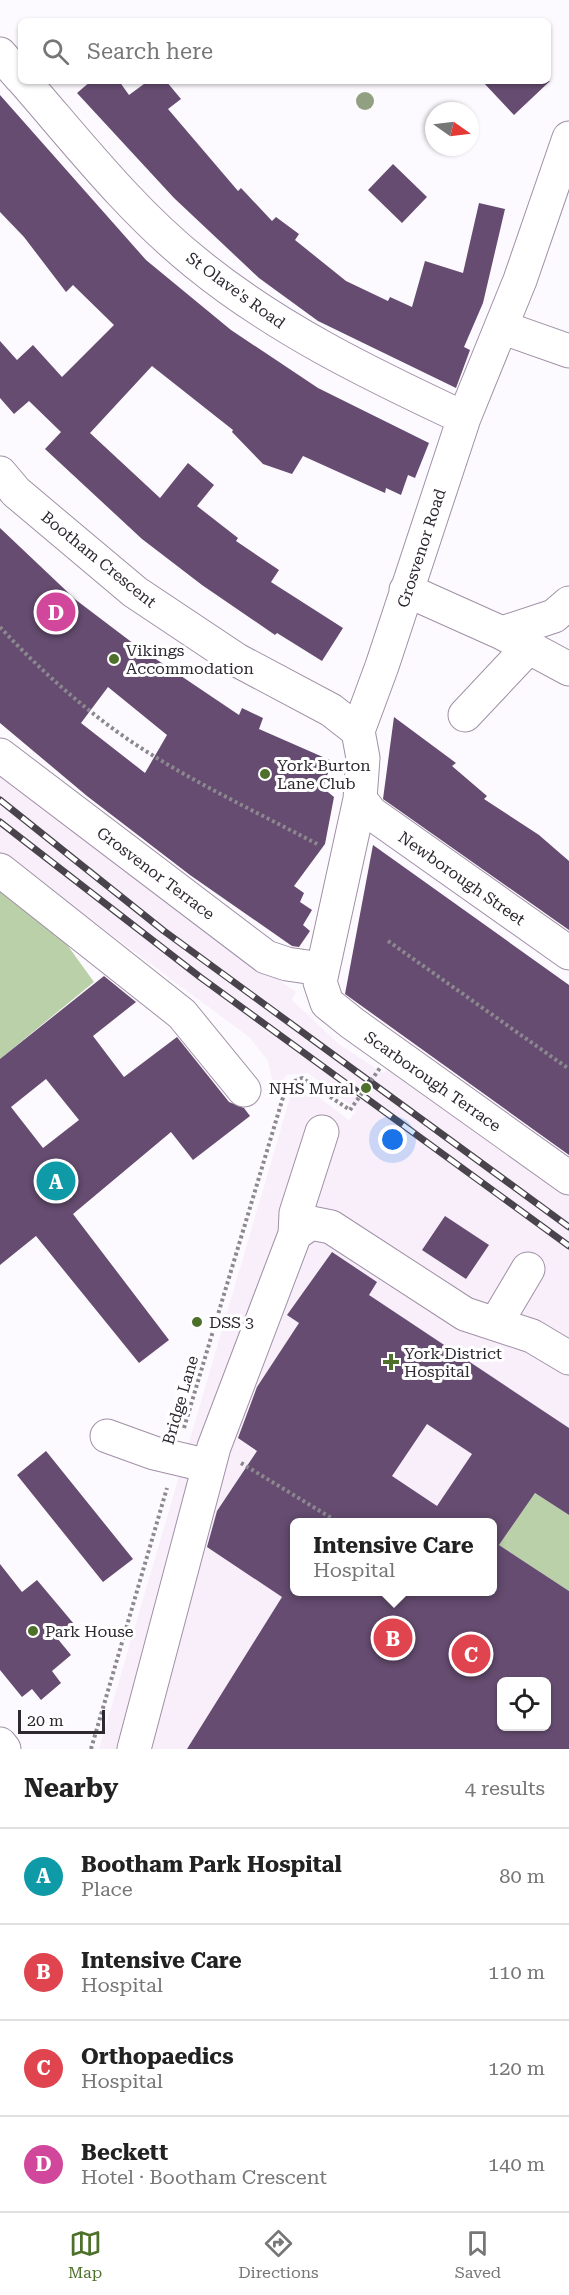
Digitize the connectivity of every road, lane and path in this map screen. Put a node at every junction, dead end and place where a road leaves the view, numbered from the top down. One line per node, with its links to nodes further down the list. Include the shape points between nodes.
1 (0, 54): 2 (street, St Olave's Road)
2 (18, 74)
3 (26, 84): 7 (street, St Olave's Road, via 119,191 195,263 287,328 377,378)
4 (569, 138): 5 (street, Grosvenor Road)
5 (501, 327): 6 (street); 7 (street, Grosvenor Road)
6 (569, 351)
7 (464, 418): 9 (street, Grosvenor Road)
8 (0, 473): 14 (street, Bootham Crescent, via 16,492 135,592 237,660 331,710)
9 (406, 590): 12 (street); 14 (street, Grosvenor Road)
10 (569, 603): 12 (street, via 554,616)
11 (0, 627): 17 (path, via 37,667 116,731 206,786 323,847)
12 (545, 653): 13 (street)
13 (465, 715)
14 (358, 731): 16 (street, Grosvenor Road, via 363,758)
15 (0, 755): 21 (street, Grosvenor Terrace, via 266,957)
16 (360, 799): 17 (street, Grosvenor Road); 20 (street, Newborough Street, via 371,813)
17 (346, 853): 21 (street, Grosvenor Road)
18 (0, 870): 24 (street, via 182,1014)
19 (388, 941): 23 (path)
20 (569, 953)
21 (321, 969): 26 (street, Scarborough Terrace, via 322,993 327,1003)
22 (380, 1068): 33 (path, Bridge Lane, bridge, via 350,1110 302,1078 290,1083 284,1094)
23 (569, 1069)
24 (244, 1090)
25 (322, 1132): 27 (street, via 296,1213)
26 (569, 1178)
27 (296, 1234): 29 (street, via 311,1223 331,1227 456,1308); 32 (street)
28 (528, 1269): 29 (street)
29 (496, 1323): 30 (street, via 532,1336)
30 (569, 1358)
31 (107, 1436): 33 (street)
32 (212, 1457): 33 (street); 34 (path); 38 (street)
33 (176, 1458): 37 (path, Bridge Lane)
34 (330, 1518)
35 (0, 1744): 36 (street)
36 (4, 1749)
37 (91, 1749)
38 (134, 1749)

